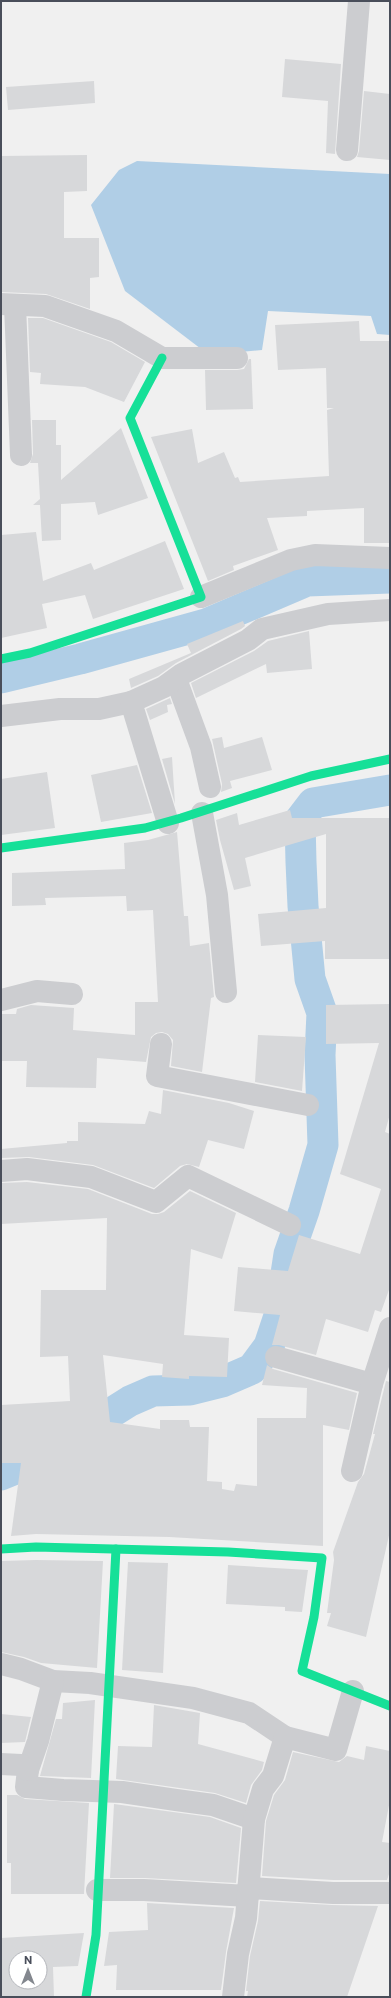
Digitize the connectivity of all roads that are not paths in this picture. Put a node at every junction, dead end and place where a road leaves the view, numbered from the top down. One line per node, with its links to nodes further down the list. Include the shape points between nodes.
1 (359, 1): 2 (street)
2 (347, 150)
3 (8, 304): 4 (street, via 45,306 116,331); 6 (street)
4 (162, 358): 5 (street); 8 (street, via 130,418)
5 (237, 358)
6 (21, 455)
7 (390, 558): 8 (street, via 315,555 291,560)
8 (202, 597): 10 (street, via 30,653)
9 (390, 610): 11 (street, via 328,614 262,629 248,640)
10 (1, 659)
11 (176, 679): 12 (street); 15 (street, via 201,747)
12 (131, 702): 13 (street, via 99,709 60,709); 17 (street)
13 (1, 716)
14 (390, 759): 16 (street, via 285,784)
15 (210, 787)
16 (202, 813): 17 (street); 19 (street, via 217,895)
17 (168, 823): 18 (street)
18 (1, 848)
19 (226, 992)
20 (72, 994): 21 (street, via 37,991)
21 (1, 1000)
22 (160, 1044): 23 (street, via 157,1076)
23 (308, 1105)
24 (1, 1171): 25 (street, via 27,1169 92,1177 156,1202 188,1176)
25 (290, 1225)
26 (390, 1328): 28 (street)
27 (276, 1357): 29 (street)
28 (384, 1365): 29 (street)
29 (372, 1384): 30 (street)
30 (352, 1471)
31 (1, 1549): 32 (street)
32 (116, 1549): 35 (street); 36 (street, via 322,1558 314,1617 302,1670)
33 (1, 1664): 34 (street)
34 (53, 1681): 35 (street); 40 (street)
35 (108, 1686): 38 (street, via 193,1698 249,1713); 41 (street)
36 (353, 1691): 37 (street); 38 (street, via 336,1750)
37 (390, 1706)
38 (285, 1737): 42 (street, via 273,1776 263,1790)
39 (1, 1764): 40 (street, via 21,1765)
40 (28, 1770): 41 (street, via 26,1787)
41 (104, 1792): 42 (street, via 122,1792 213,1805); 43 (street)
42 (254, 1818): 44 (street)
43 (97, 1890): 44 (street); 46 (street, via 96,1935)
44 (248, 1892): 45 (street); 47 (street)
45 (390, 1894)
46 (86, 1997)
47 (233, 1997)

